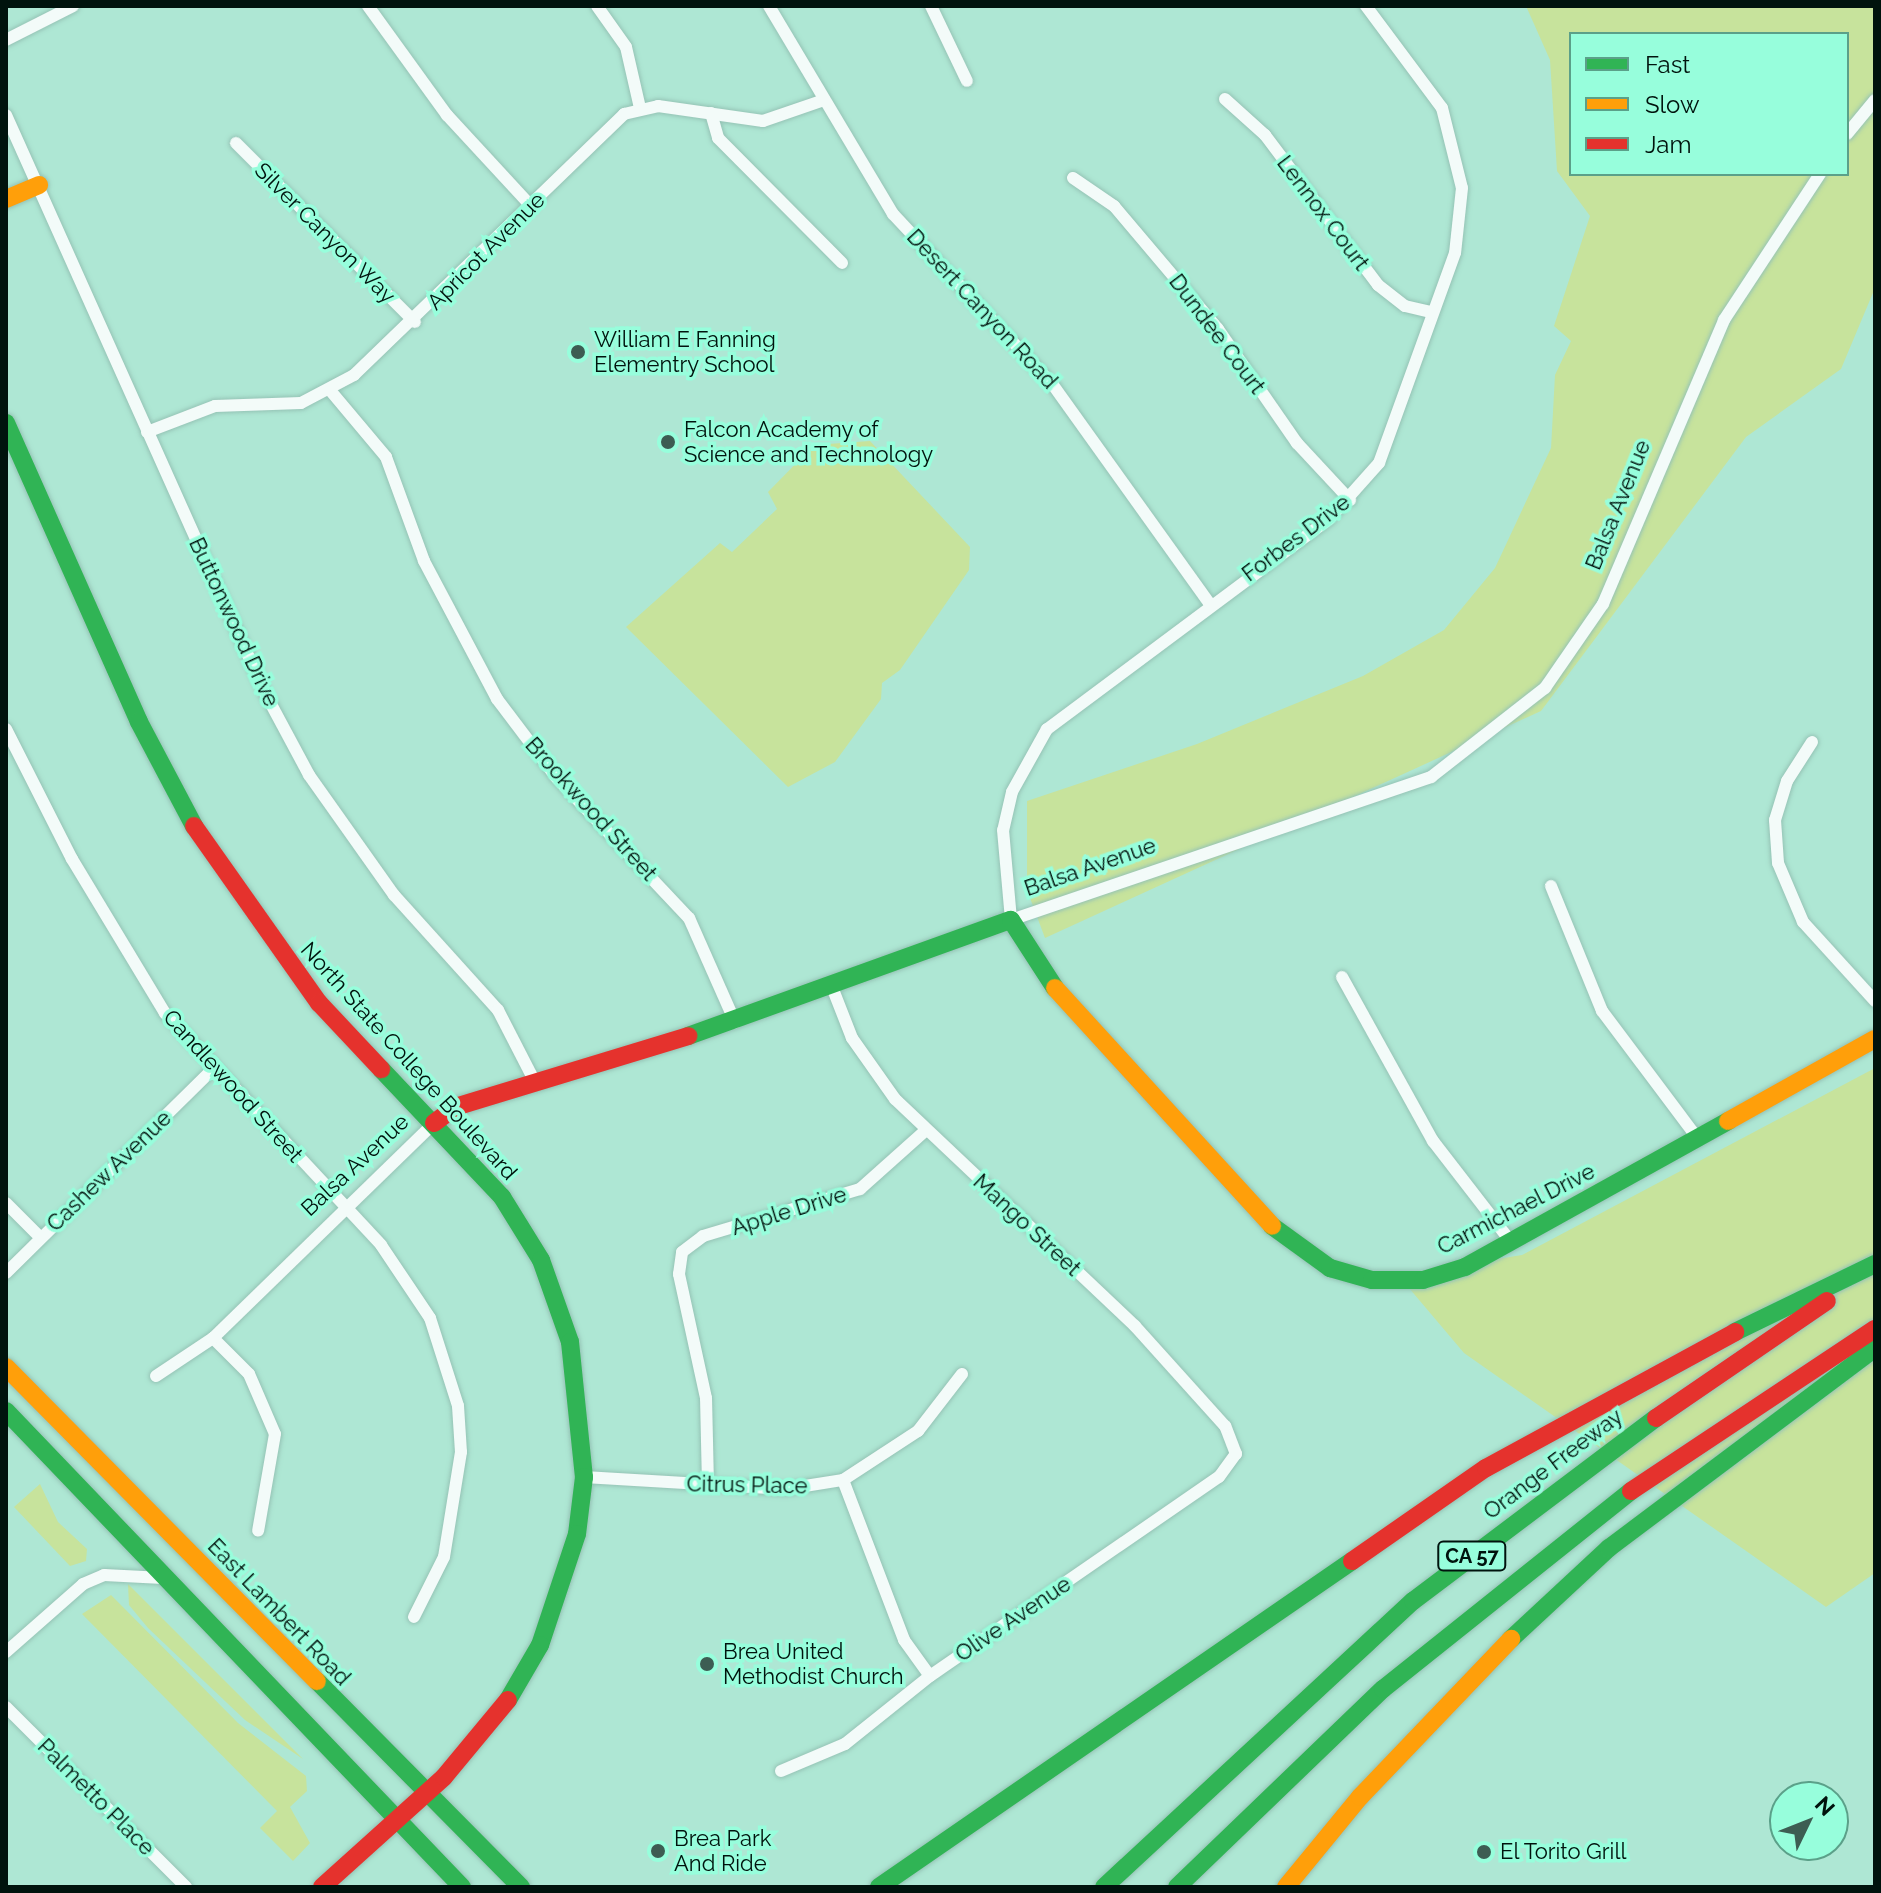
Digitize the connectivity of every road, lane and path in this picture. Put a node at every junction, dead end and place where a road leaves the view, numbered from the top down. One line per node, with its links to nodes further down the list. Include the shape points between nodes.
1 (73, 6): 7 (street)
2 (368, 6): 21 (street, via 447,115)
3 (597, 6): 12 (street, via 626,47)
4 (769, 6): 10 (street, Desert Canyon Road)
5 (931, 6): 8 (street)
6 (1366, 6): 23 (street, Forbes Drive, via 1442,108 1456,148 1462,221)
7 (6, 40)
8 (967, 81)
9 (1225, 99): 23 (street, Lennox Court, via 1265,135 1378,285 1405,306)
10 (824, 100): 13 (street, via 763,121); 29 (street, Desert Canyon Road, via 893,214 1053,385)
11 (1875, 100): 15 (street)
12 (640, 108): 13 (street); 21 (street, Apricot Avenue, via 612,124)
13 (711, 113): 22 (street, via 718,138)
14 (6, 115): 19 (street, Buttonwood Drive)
15 (1849, 132)
16 (236, 143): 24 (street, Silver Canyon Way)
17 (1819, 176): 33 (street, Balsa Avenue, via 1724,320 1603,604 1545,688 1431,777)
18 (1073, 178): 28 (street, Dundee Court, via 1114,206 1218,329 1297,443)
19 (39, 185): 20 (main road); 27 (street, Buttonwood Drive)
20 (6, 199)
21 (531, 206): 24 (street, Apricot Avenue)
22 (842, 263)
23 (1432, 312): 28 (street, Forbes Drive, via 1379,463)
24 (415, 322): 25 (street, Apricot Avenue)
25 (329, 389): 27 (street, Apricot Avenue, via 273,407 215,406); 37 (street, Brookwood Street, via 386,457 424,561 497,699 556,777 689,918)
26 (6, 423): 41 (main road, North State College Boulevard, via 139,722 204,844 279,954)
27 (147, 432): 40 (street, Buttonwood Drive, via 309,775 394,895 498,1010)
28 (1350, 500): 29 (street, Forbes Drive)
29 (1209, 603): 33 (street, Forbes Drive, via 1068,707 1026,761 1003,830)
30 (6, 729): 39 (street, Candlewood Street, via 125,950 165,1013)
31 (1812, 742): 36 (street, via 1787,781 1775,820 1778,863 1803,922)
32 (1551, 886): 43 (street, via 1602,1011)
33 (1011, 920): 35 (main road, Balsa Avenue); 47 (main road, Carmichael Drive, via 1069,1009 1288,1243 1330,1268 1397,1280 1465,1267)
34 (1342, 977): 47 (street, via 1433,1141)
35 (832, 987): 37 (main road, Balsa Avenue); 42 (street, Mango Street, via 874,1074)
36 (1875, 1001)
37 (735, 1022): 40 (main road, Balsa Avenue)
38 (1875, 1039): 43 (main road, Carmichael Drive)
39 (213, 1069): 45 (street, Candlewood Street); 46 (street, Cashew Avenue)
40 (536, 1084): 41 (main road, Balsa Avenue, via 455,1107)
41 (434, 1123): 45 (street, Balsa Avenue); 58 (main road, North State College Boulevard, via 502,1197 541,1260 570,1342)
42 (926, 1130): 57 (street, Mango Street, via 1135,1326 1225,1426); 60 (street, Apple Drive, via 860,1189 703,1236 682,1252 679,1274 706,1398)
43 (1698, 1139): 47 (main road, Carmichael Drive)
44 (6, 1203): 46 (street)
45 (343, 1207): 51 (street, Balsa Avenue); 63 (street, Candlewood Street, via 381,1245 423,1305 458,1406 452,1527)
46 (41, 1238): 49 (street, Cashew Avenue)
47 (1511, 1242)
48 (1875, 1266): 75 (main road, via 1672,1363 1486,1468); 76 (main road, Orange Freeway / CA 57, via 1604,1454 1413,1601)
49 (6, 1273)
50 (1875, 1329): 67 (main road, CA 57, via 1722,1424 1531,1565 1383,1689)
51 (213, 1338): 55 (street, Balsa Avenue); 61 (street, via 249,1374 275,1434)
52 (1875, 1348): 79 (main road, via 1609,1548 1543,1608 1360,1797)
53 (6, 1367): 69 (main road, East Lambert Road)
54 (962, 1374): 59 (street, Citrus Place, via 918,1431)
55 (156, 1376)
56 (6, 1411): 62 (main road)
57 (1236, 1454): 65 (street, Olive Avenue, via 1219,1477)
58 (584, 1477): 60 (street, Citrus Place); 69 (main road, North State College Boulevard, via 573,1549 540,1645 480,1736)
59 (843, 1480): 60 (street, Citrus Place, via 786,1489); 65 (street, via 904,1640)
60 (708, 1485)
61 (258, 1531)
62 (163, 1578): 64 (street, via 104,1575 83,1584); 70 (main road)
63 (414, 1617)
64 (6, 1652)
65 (930, 1676): 68 (street, Olive Avenue, via 845,1744)
66 (6, 1707): 71 (street, Palmetto Place)
67 (1314, 1759): 77 (main road, CA 57); 78 (main road)
68 (781, 1771)
69 (424, 1794): 70 (main road, North State College Boulevard); 74 (main road, East Lambert Road)
70 (396, 1820): 72 (main road, North State College Boulevard); 73 (main road)
71 (186, 1887)
72 (322, 1887)
73 (462, 1887)
74 (521, 1887)
75 (879, 1887)
76 (1104, 1887)
77 (1177, 1887)
78 (1200, 1887)
79 (1286, 1887)

